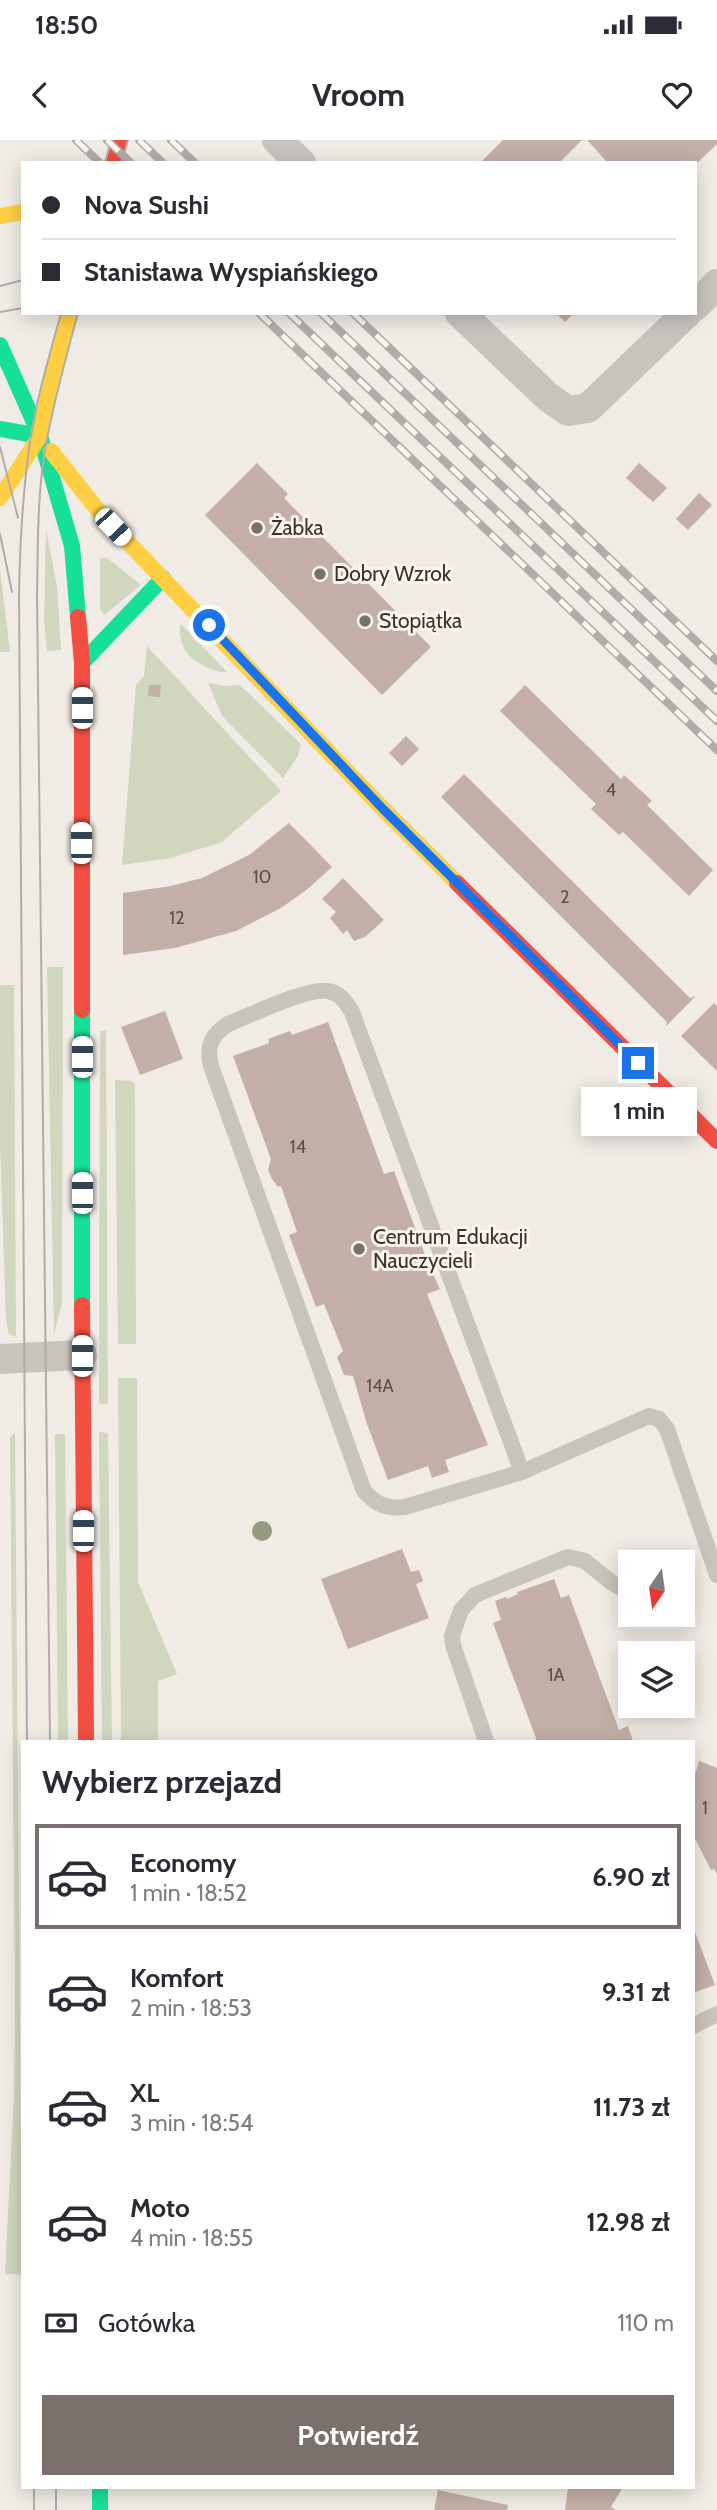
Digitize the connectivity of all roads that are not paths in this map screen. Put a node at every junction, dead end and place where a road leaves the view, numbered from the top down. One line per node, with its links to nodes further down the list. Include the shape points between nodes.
1 (120, 140): 3 (main road)
2 (277, 140): 4 (street)
3 (115, 161)
4 (299, 161)
5 (21, 212): 6 (main road)
6 (0, 216)
7 (717, 284): 8 (street)
8 (697, 304)
9 (69, 315): 14 (main road)
10 (462, 315): 11 (street, via 548,397 568,411 579,411 588,408)
11 (685, 315)
12 (0, 345): 14 (main road)
13 (0, 429): 14 (main road)
14 (40, 436): 15 (main road); 16 (main road, via 100,514); 17 (main road, via 72,547)
15 (0, 498)
16 (163, 578): 17 (main road); 18 (main road, via 383,809)
17 (82, 663): 19 (main road)
18 (717, 1141)
19 (82, 1356): 20 (street); 24 (main road)
20 (0, 1359)
21 (522, 1472): 21 (lane, via 343,998 328,990 311,991 217,1031 210,1042 211,1066 364,1491 389,1508 405,1507); 22 (lane, via 649,1416 659,1419 667,1429)
22 (717, 1575)
23 (618, 1586): 25 (lane, via 585,1560 568,1557 475,1595 461,1610 453,1646)
24 (86, 1740)
25 (486, 1740)
26 (717, 2014): 27 (lane)
27 (695, 2025)
28 (100, 2489): 29 (main road)
29 (100, 2510)

